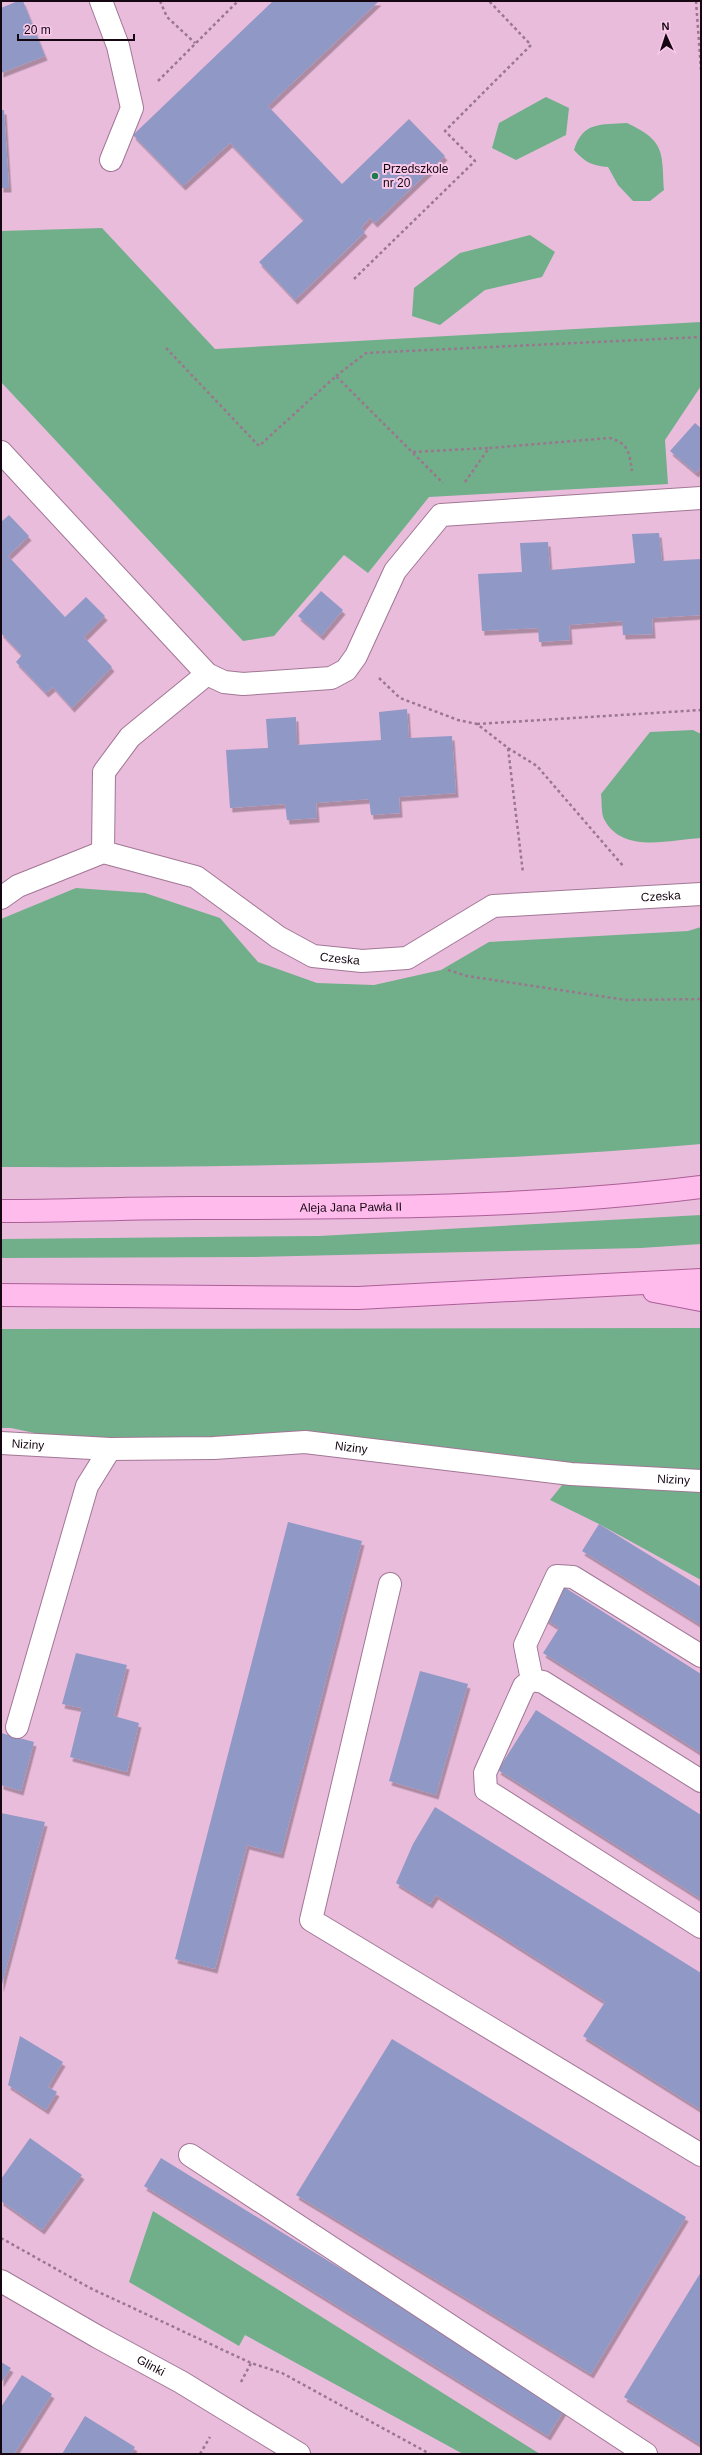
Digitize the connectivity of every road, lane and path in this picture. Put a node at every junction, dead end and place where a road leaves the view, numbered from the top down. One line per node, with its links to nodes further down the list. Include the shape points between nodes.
1 (102, 1): 8 (street, via 118,46)
2 (160, 1): 6 (path, via 167,17)
3 (238, 1): 6 (path)
4 (489, 1): 10 (path, via 531,45 445,131 475,161)
5 (696, 1): 7 (path)
6 (195, 43): 8 (path)
7 (701, 70)
8 (132, 108): 9 (street)
9 (111, 160)
10 (354, 279)
11 (701, 336): 13 (path, via 366,354)
12 (166, 348): 13 (path, via 259,446)
13 (336, 376): 16 (path)
14 (489, 448): 16 (path); 17 (path); 19 (path, via 610,438 622,442 630,454)
15 (1, 452): 22 (street)
16 (413, 452): 17 (path)
17 (456, 495): 20 (path)
18 (701, 498): 19 (street)
19 (636, 502): 20 (street)
20 (441, 515): 21 (street, via 395,571)
21 (356, 656): 22 (street, via 346,670 331,678 243,684 224,682); 24 (path, via 400,698 458,720)
22 (207, 674): 26 (street, via 130,737 104,772)
23 (701, 710): 24 (path)
24 (477, 724): 25 (path)
25 (508, 748): 28 (path, via 537,766); 30 (path)
26 (103, 852): 29 (street, via 18,886); 31 (street, Czeska, via 196,876 278,937 313,956 362,961)
27 (701, 894): 28 (street, Czeska)
28 (650, 897): 30 (street, Czeska)
29 (1, 898)
30 (527, 903): 31 (street, Czeska, via 493,906)
31 (407, 958): 32 (path, via 467,976 626,1000)
32 (701, 999)
33 (701, 1187): 34 (main road, Aleja Jana Pawła II, via 556,1200 392,1208)
34 (1, 1211)
35 (701, 1280): 36 (main road)
36 (621, 1285): 37 (main road, via 358,1298); 38 (main road)
37 (1, 1295)
38 (701, 1300)
39 (1, 1443): 40 (street, Niziny)
40 (110, 1449): 41 (street, Niziny, via 214,1448 305,1442 571,1474); 45 (street, via 87,1486)
41 (701, 1481)
42 (390, 1584): 49 (street, via 311,1920)
43 (701, 1656): 44 (street, via 573,1577 557,1576 525,1645)
44 (532, 1680): 46 (street, via 543,1682); 47 (street, via 524,1686 485,1773 486,1790)
45 (17, 1727)
46 (701, 1781)
47 (701, 1927)
48 (190, 2155): 56 (street)
49 (701, 2156)
50 (1, 2238): 55 (path, via 90,2288 251,2363 282,2373)
51 (1, 2281): 54 (street, Glinki, via 64,2319 201,2393)
52 (208, 2440): 53 (path)
53 (200, 2454)
54 (299, 2454)
55 (430, 2454)
56 (646, 2454)

